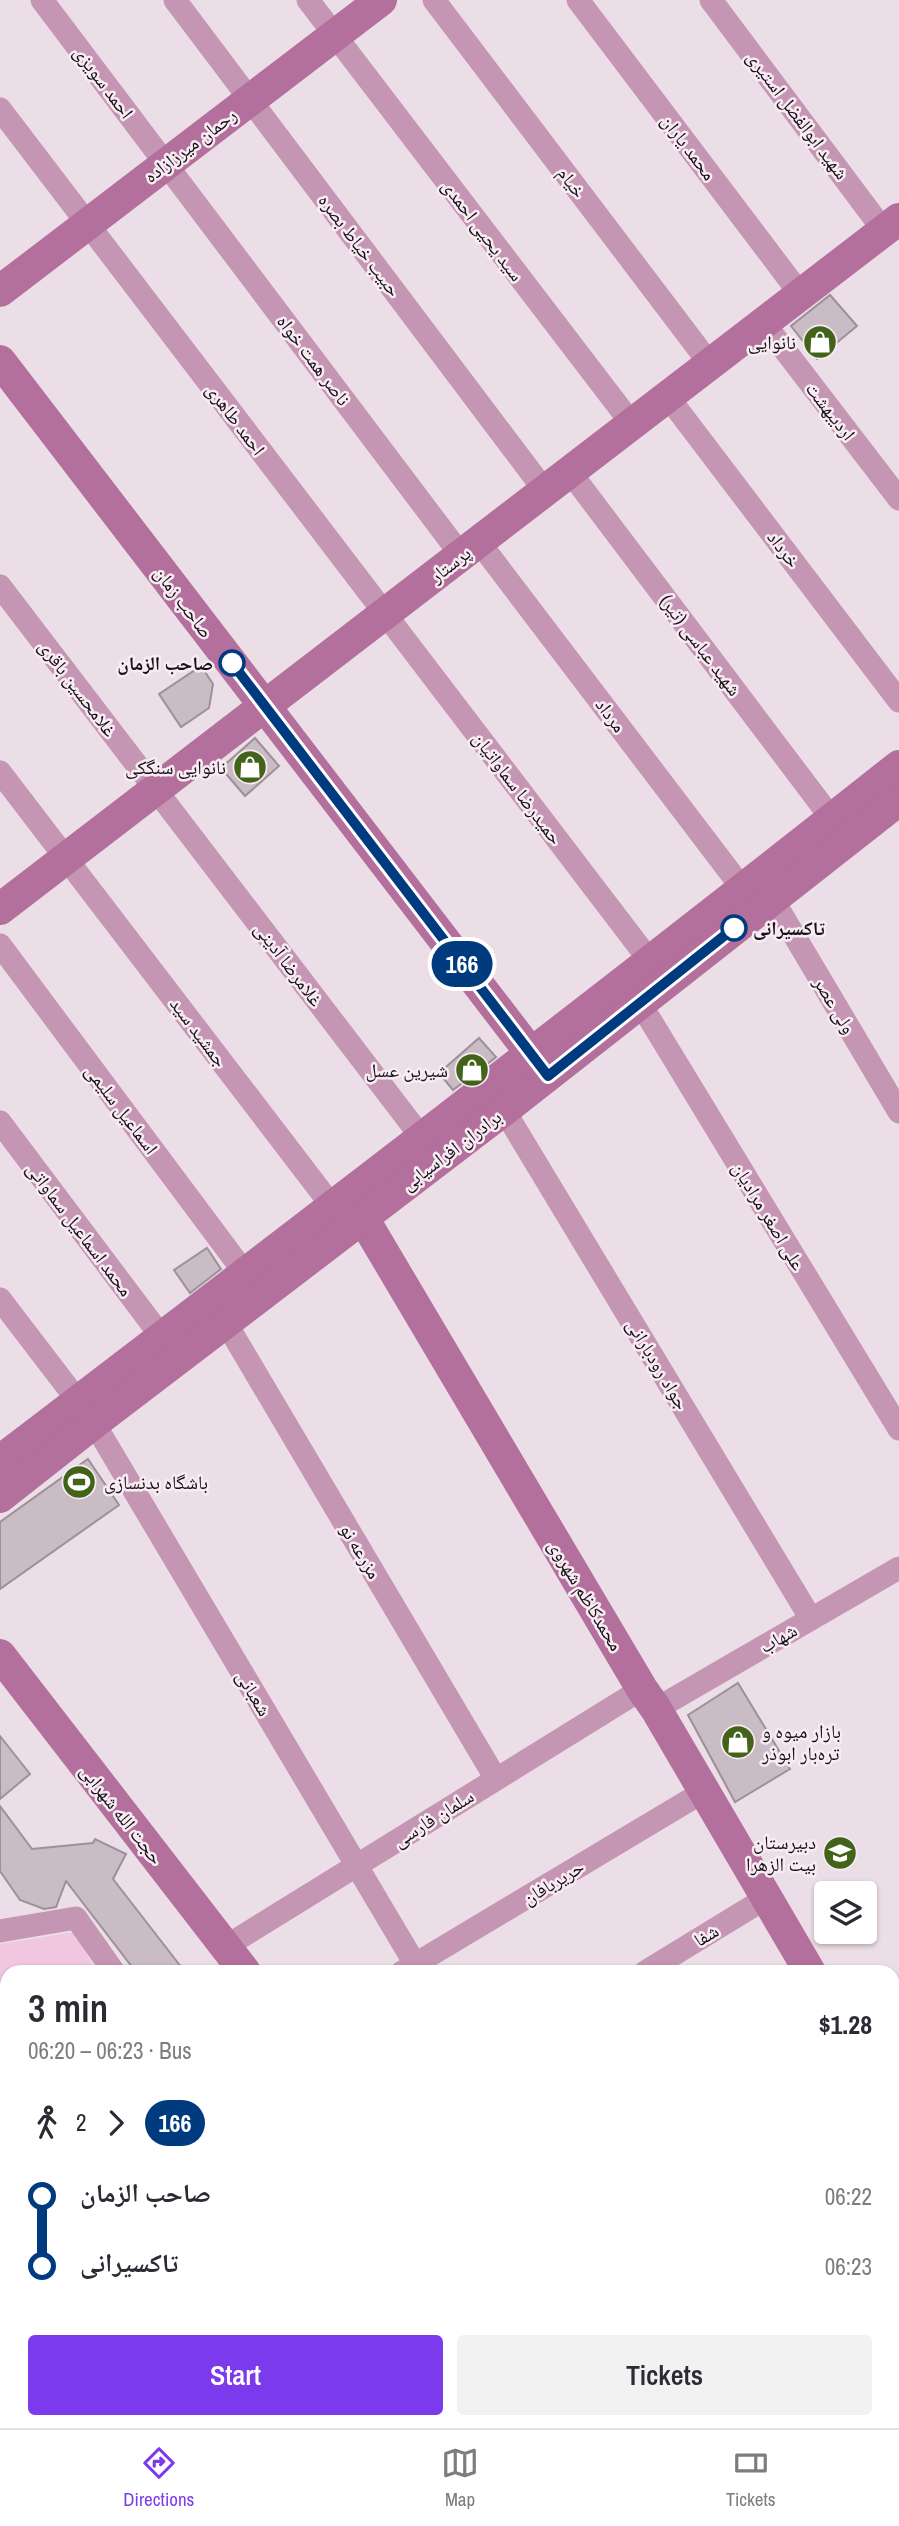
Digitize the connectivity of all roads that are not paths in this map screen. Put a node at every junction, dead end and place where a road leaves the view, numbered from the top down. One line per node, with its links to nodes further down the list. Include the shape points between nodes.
1 (43, 0): 11 (street, احمد سویزی)
2 (175, 0): 9 (street, حبیب خیاط بصره)
3 (308, 0): 8 (street, سید یحیی احمدی)
4 (381, 0): 8 (street, رحمان میرزازاده)
5 (434, 0): 18 (street, خیام)
6 (578, 0): 15 (street, محمد یاران)
7 (711, 0): 13 (street, شهید ابوالفضل استیری)
8 (335, 35): 9 (street, رحمان میرزازاده); 20 (street, سید یحیی احمدی)
9 (250, 100): 11 (street, رحمان میرزازاده); 21 (street, حبیب خیاط بصره)
10 (0, 109): 12 (street, احمد طاهری)
11 (166, 164): 12 (street, رحمان میرزازاده); 23 (street, ناصر همت خواه)
12 (88, 224): 14 (street, رحمان میرزازاده); 25 (street, احمد طاهری)
13 (892, 225): 15 (street, پرستار)
14 (0, 290)
15 (801, 295): 16 (street, پرستار)
16 (764, 323): 18 (street, پرستار); 22 (street, اردیبهشت)
17 (0, 361): 27 (street, صاحب زمان)
18 (710, 364): 19 (street, پرستار)
19 (668, 397): 20 (street, پرستار); 26 (street, خرداد)
20 (632, 425): 21 (street, پرستار)
21 (558, 481): 23 (street, پرستار); 32 (street, شهید عباسی (تیر))
22 (899, 499)
23 (470, 549): 25 (street, پرستار); 34 (street, مرداد)
24 (0, 586): 30 (street, غلامحسین باقری)
25 (385, 614): 27 (street, پرستار); 37 (street, حمیدرضا سماواتیان)
26 (899, 701)
27 (265, 706): 30 (street, پرستار); 39 (street, صاحب زمان)
28 (899, 766): 32 (street, برادران افراسیابی)
29 (0, 772): 33 (street, جمشید سید)
30 (156, 790): 33 (street, پرستار); 43 (street, غلامرضا آدینی)
31 (899, 800): 34 (street, برادران افراسیابی)
32 (832, 819): 34 (street, برادران افراسیابی)
33 (66, 858): 35 (street, پرستار); 44 (street, جمشید سید)
34 (757, 893): 37 (street, برادران افراسیابی); 38 (street, برادران افراسیابی); 41 (street, ولی عصر)
35 (0, 909)
36 (0, 946): 46 (street, اسماعیل سلیمی)
37 (650, 961): 39 (street, برادران افراسیابی)
38 (640, 1003): 39 (street, برادران افراسیابی); 51 (street, علی اصغر مرادیان)
39 (539, 1064): 40 (street, برادران افراسیابی); 43 (street, برادران افراسیابی)
40 (504, 1110): 45 (street, برادران افراسیابی); 55 (street, جواد رودبارانی)
41 (899, 1112)
42 (0, 1122): 49 (street, محمد اسماعیل سماواتی)
43 (422, 1138): 44 (street, برادران افراسیابی)
44 (332, 1206): 46 (street, برادران افراسیابی)
45 (363, 1218): 48 (street, برادران افراسیابی); 57 (street, محمدکاظم شهروی)
46 (244, 1272): 49 (street, برادران افراسیابی)
47 (0, 1299): 50 (street, شعبانی)
48 (226, 1323): 50 (street, برادران افراسیابی); 58 (street, مزرعه نو)
49 (161, 1336): 50 (street, برادران افراسیابی)
50 (86, 1412): 52 (street, برادران افراسیابی); 53 (street, برادران افراسیابی); 60 (street, شعبانی)
51 (899, 1429)
52 (0, 1461)
53 (0, 1497)
54 (899, 1568): 55 (street, شهاب)
55 (811, 1619): 57 (street, شهاب)
56 (0, 1655): 63 (street, حجت الله شهرابی)
57 (649, 1699): 58 (street, سلمان فارسی); 59 (street, محمدکاظم شهروی)
58 (496, 1779): 60 (street, سلمان فارسی)
59 (703, 1792): 61 (street, محمدکاظم شهروی); 67 (street, حریربافان)
60 (356, 1866): 63 (street, سلمان فارسی); 66 (street, شعبانی)
61 (766, 1898): 68 (street, شفا); 69 (street, محمدکاظم شهروی)
62 (0, 1931): 64 (street, via 76,1918)
63 (225, 1947): 65 (street, حجت الله شهرابی)
64 (109, 1965)
65 (239, 1965)
66 (407, 1965)
67 (414, 1965)
68 (656, 1965)
69 (806, 1965)

